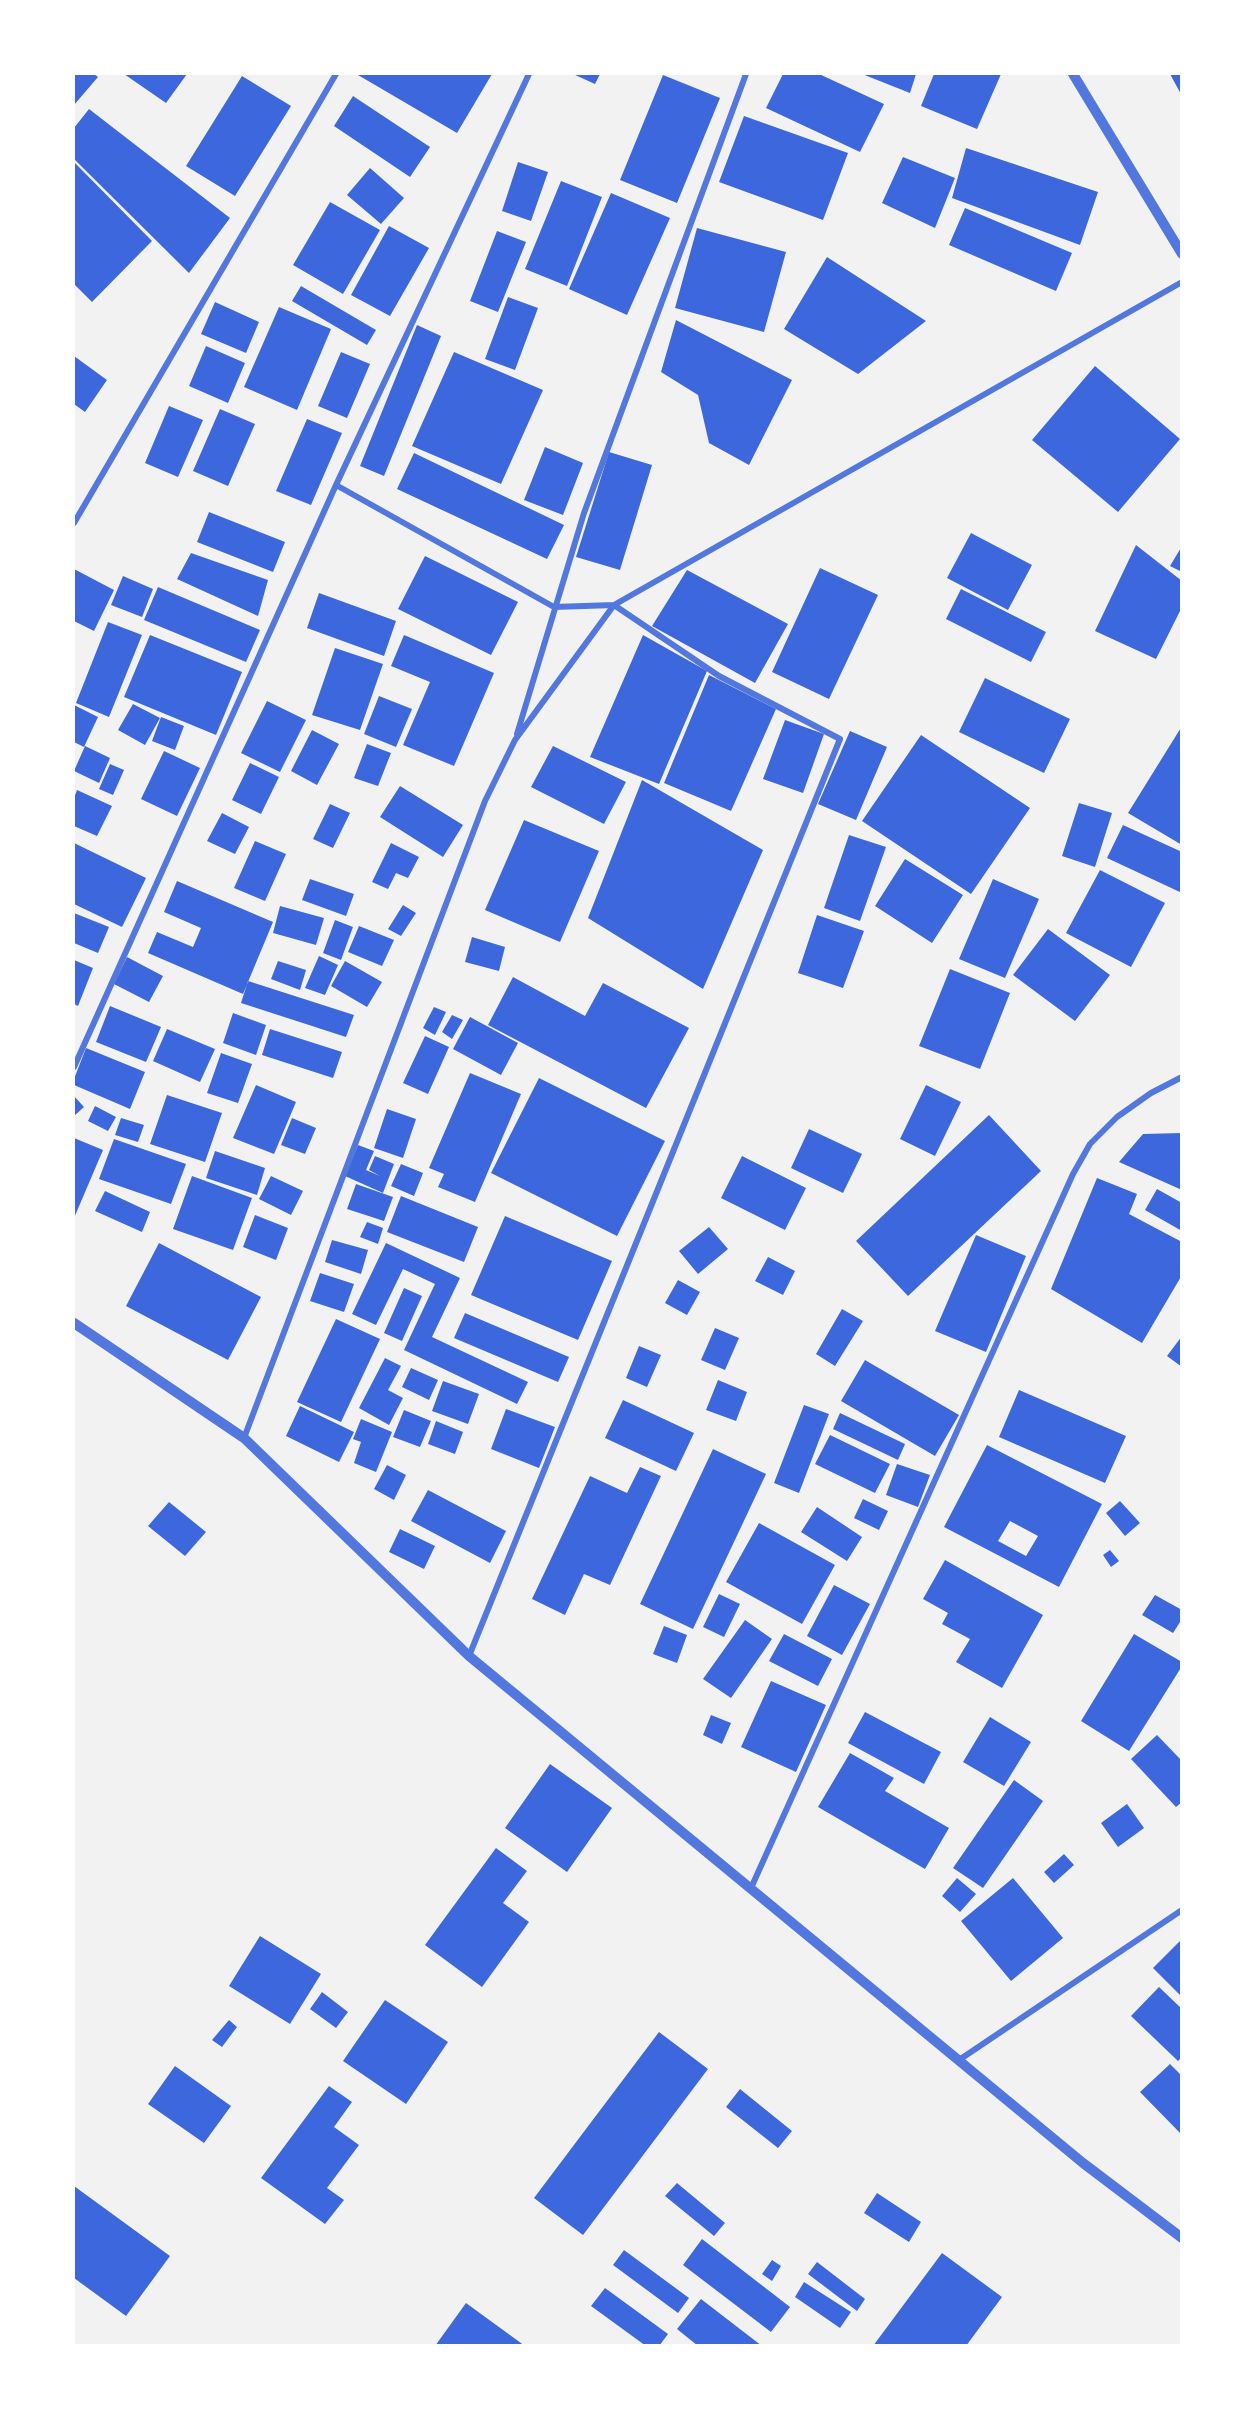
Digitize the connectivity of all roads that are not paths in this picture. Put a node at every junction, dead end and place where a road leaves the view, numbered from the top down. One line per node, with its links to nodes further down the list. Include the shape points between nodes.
1 (336, 74): 8 (street)
2 (529, 74): 7 (street)
3 (746, 74): 10 (street, via 584,513)
4 (1073, 74): 5 (street)
5 (1182, 254)
6 (1182, 282): 9 (street)
7 (336, 485): 10 (street); 12 (street)
8 (74, 523)
9 (614, 605): 10 (street); 11 (street); 16 (street, via 719,676 840,739)
10 (554, 607): 11 (street)
11 (515, 740): 15 (street, via 485,801)
12 (74, 1067)
13 (1182, 1077): 17 (street, via 1117,1117 1090,1144 1073,1174)
14 (74, 1323): 15 (street)
15 (244, 1438): 16 (street)
16 (469, 1656): 17 (street)
17 (751, 1888): 19 (street)
18 (1182, 1910): 19 (street)
19 (959, 2060): 20 (street, via 1083,2163)
20 (1182, 2238)

